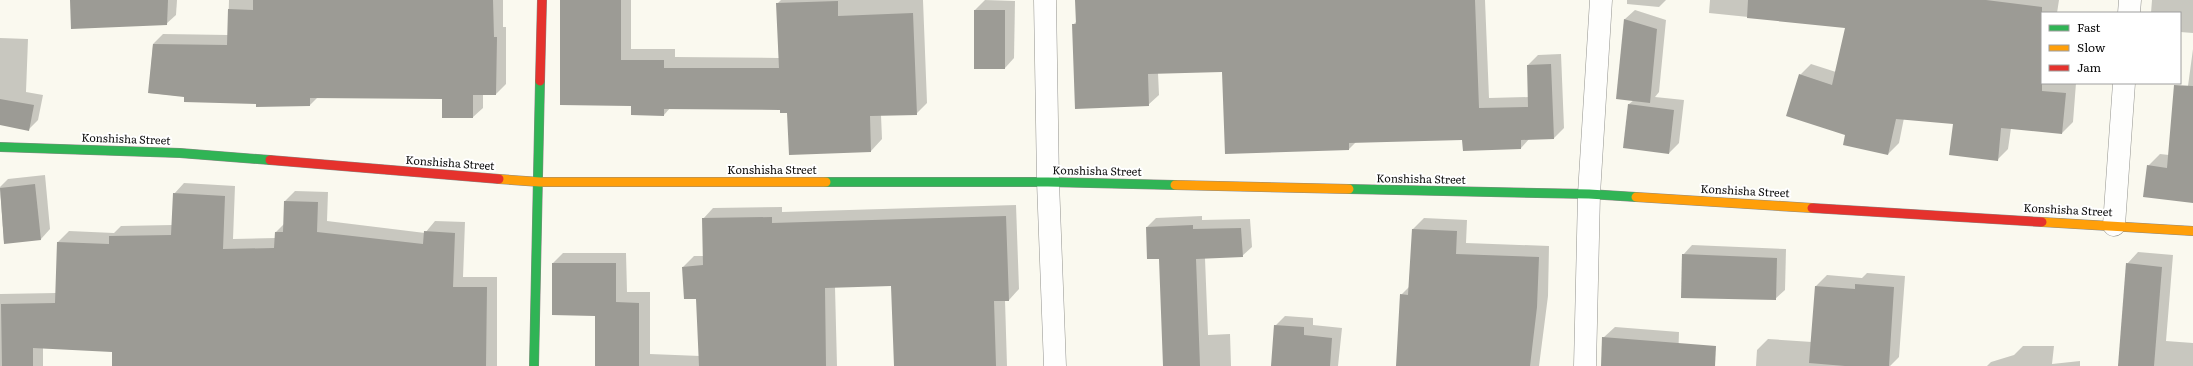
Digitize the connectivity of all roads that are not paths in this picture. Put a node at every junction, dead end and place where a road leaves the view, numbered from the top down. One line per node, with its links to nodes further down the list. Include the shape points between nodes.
1 (542, 0): 8 (street)
2 (1046, 0): 9 (street)
3 (1602, 0): 10 (street)
4 (2130, 0): 5 (street)
5 (2130, 12)
6 (2124, 84): 11 (street)
7 (0, 147): 8 (street, Konshisha Street, via 180,153)
8 (540, 182): 9 (street, Konshisha Street); 13 (street)
9 (1048, 182): 10 (street, Konshisha Street); 14 (street)
10 (1589, 194): 11 (street, Konshisha Street); 15 (street)
11 (2114, 225): 12 (street, Konshisha Street)
12 (2193, 231)
13 (534, 366)
14 (1055, 366)
15 (1585, 366)

